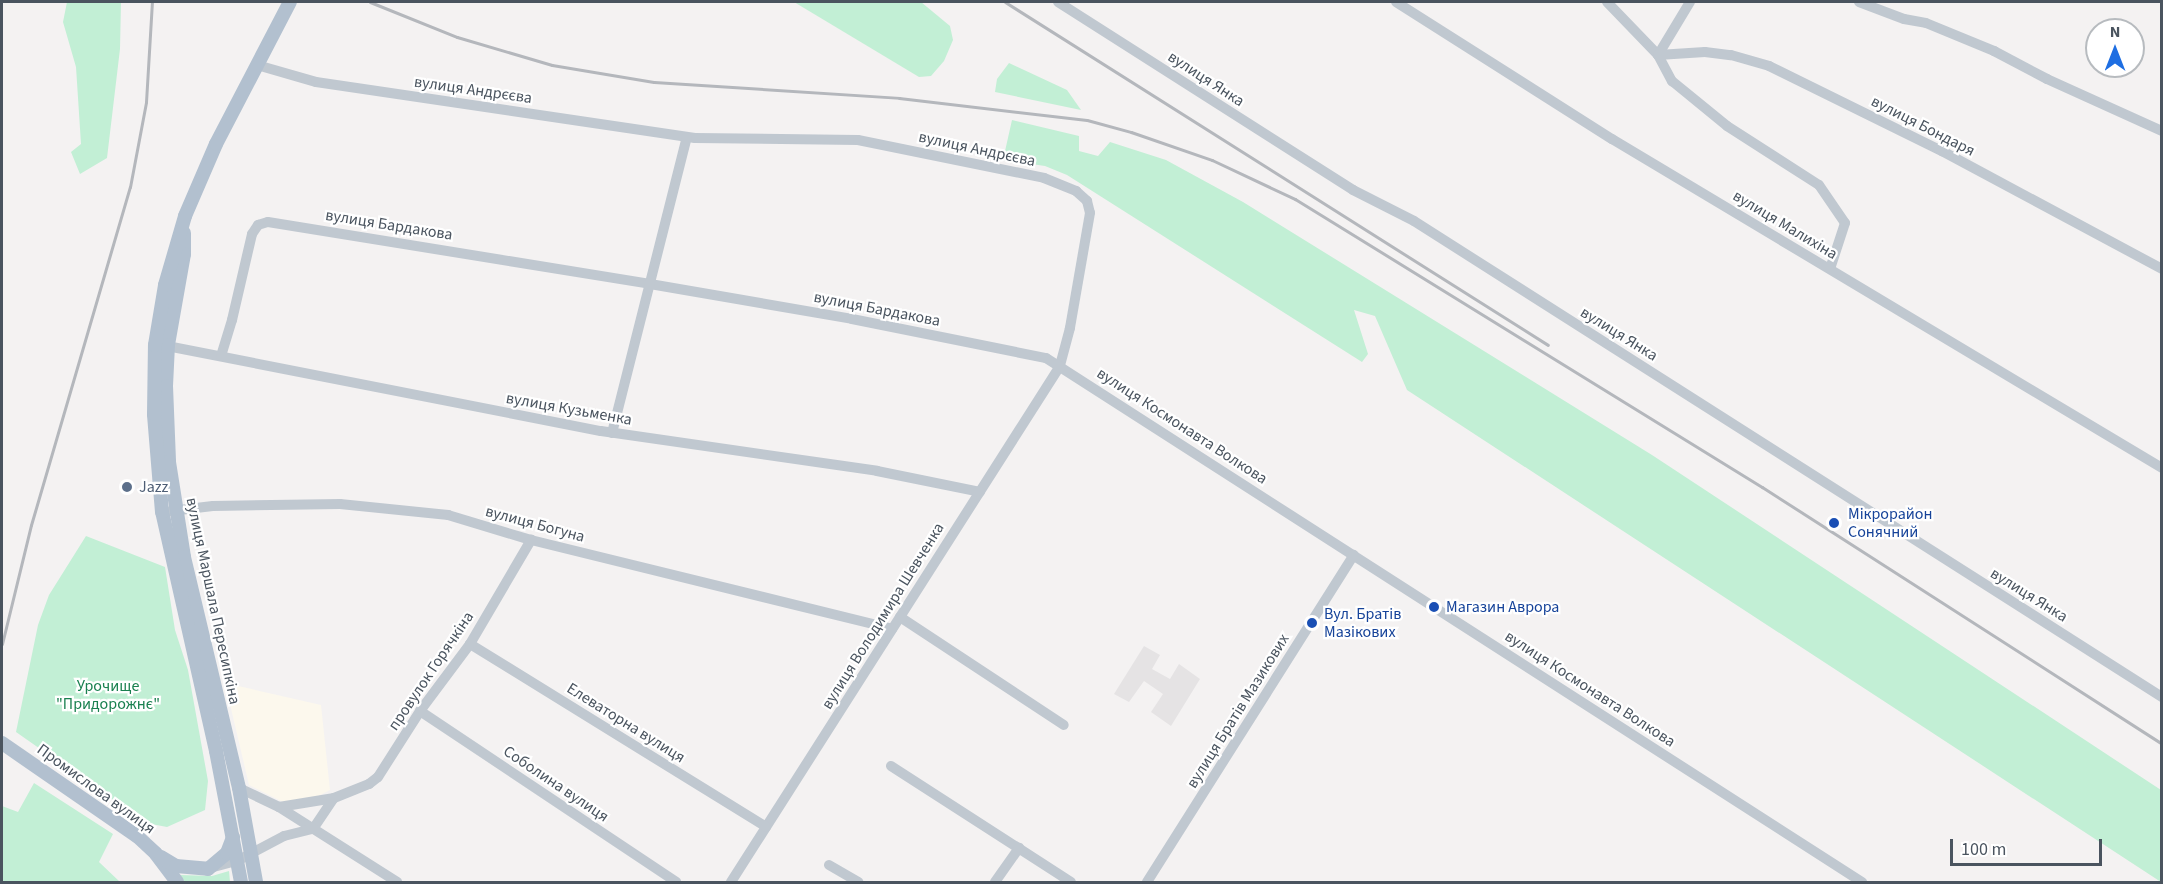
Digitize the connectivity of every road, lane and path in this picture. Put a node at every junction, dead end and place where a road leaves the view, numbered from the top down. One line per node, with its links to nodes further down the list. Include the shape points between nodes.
1 (290, 2): 8 (main road, вулиця Маршала Пересипкіна)
2 (1058, 2): 26 (street, вулиця Янка, via 1353,190 1414,221)
3 (1396, 2): 11 (street, вулиця Малихіна, via 1612,139)
4 (1606, 2): 7 (street)
5 (1690, 2): 7 (street)
6 (1859, 2): 9 (street, via 1926,23 1994,51)
7 (1658, 55): 11 (street, via 1672,81 1727,126 1820,185 1845,223); 12 (street, вулиця Бондаря, via 1705,52 1769,66 1942,151)
8 (257, 65): 10 (street, вулиця Андрєєва, via 316,82); 14 (main road, вулиця Маршала Пересипкіна, via 184,216 165,285)
9 (2162, 131)
10 (687, 136): 13 (street); 16 (street, вулиця Андрєєва, via 858,140 1015,171 1076,191 1087,201 1090,213)
11 (1830, 269): 18 (street, вулиця Малихіна)
12 (2162, 269)
13 (650, 284): 15 (street, вулиця Бардакова, via 268,222 258,225 252,234); 16 (street, вулиця Бардакова, via 1034,355); 17 (street)
14 (162, 345): 15 (street, вулиця Кузьменка); 20 (main road, вулиця Маршала Пересипкіна, via 155,424)
15 (220, 356): 17 (street, вулиця Кузьменка)
16 (1060, 366): 19 (street, вулиця Володимира Шевченка); 22 (street, вулиця Космонавта Волкова)
17 (612, 433): 19 (street, вулиця Кузьменка, via 877,471)
18 (2162, 468)
19 (980, 492): 23 (street, вулиця Володимира Шевченка)
20 (169, 511): 21 (street, вулиця Богуна, via 213,506 340,504 448,515); 31 (main road, вулиця Маршала Пересипкіна, via 184,557); 36 (main road, вулиця Маршала Пересипкіна)
21 (531, 540): 24 (street, вулиця Богуна); 25 (street, провулок Горячкіна)
22 (1354, 555): 52 (street, вулиця Братів Мазикових); 53 (street, вулиця Космонавта Волкова)
23 (900, 617): 24 (street, вулиця Володимира Шевченка); 28 (street)
24 (892, 629): 34 (street, вулиця Володимира Шевченка)
25 (470, 644): 27 (street, провулок Горячкіна); 34 (street, Елеваторна вулиця)
26 (2162, 697)
27 (420, 711): 32 (street, провулок Горячкіна, via 378,777); 47 (street, Соболина вулиця)
28 (1064, 725)
29 (2, 743): 39 (main road, Промислова вулиця, via 113,818)
30 (891, 766): 37 (street)
31 (239, 788): 33 (street); 38 (main road, вулиця Маршала Пересипкіна)
32 (334, 798): 33 (street, провулок Горячкіна); 35 (street)
33 (279, 807): 35 (street)
34 (766, 827): 48 (street, вулиця Володимира Шевченка)
35 (313, 829): 38 (street, via 284,836); 46 (street)
36 (233, 837): 40 (main road, вулиця Маршала Пересипкіна); 42 (main road, via 227,853)
37 (1018, 849): 50 (street); 51 (street)
38 (252, 853): 40 (street); 45 (main road, вулиця Маршала Пересипкіна)
39 (156, 854): 42 (main road, via 176,866); 43 (main road, Промислова вулиця)
40 (237, 861): 42 (street); 44 (main road)
41 (829, 865): 49 (street)
42 (208, 869)
43 (177, 882)
44 (241, 882)
45 (256, 882)
46 (397, 882)
47 (676, 882)
48 (731, 882)
49 (858, 882)
50 (995, 882)
51 (1071, 882)
52 (1147, 882)
53 (1862, 882)

